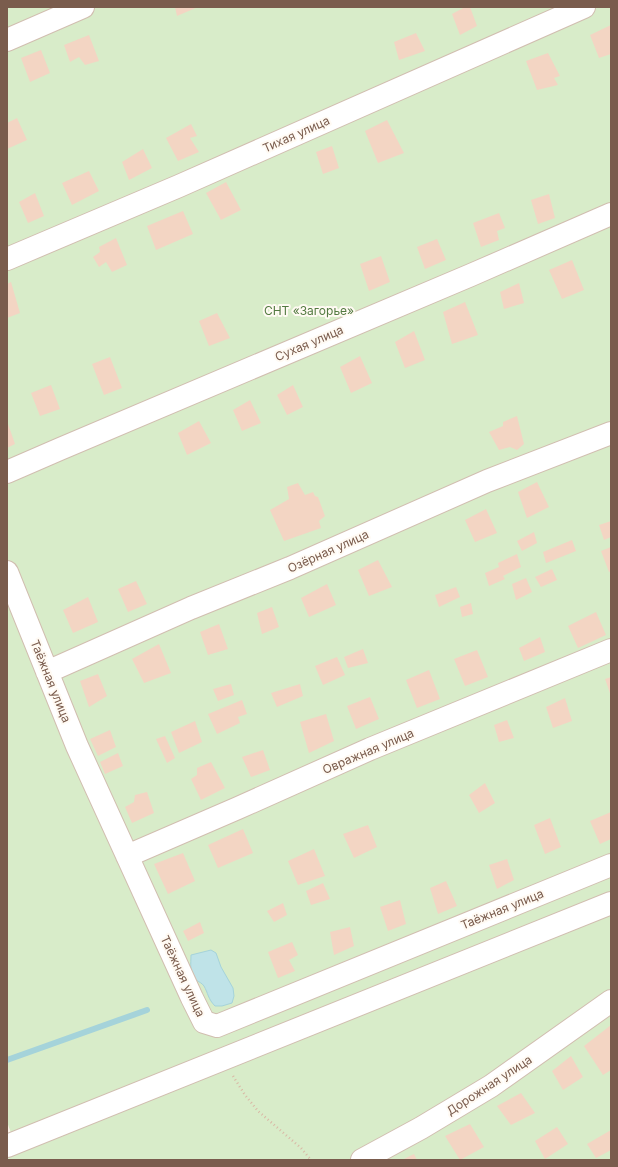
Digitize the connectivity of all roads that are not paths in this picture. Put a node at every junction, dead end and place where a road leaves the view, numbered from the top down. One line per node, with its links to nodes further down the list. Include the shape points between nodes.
1 (83, 7): 3 (street)
2 (584, 7): 5 (street, Тихая улица)
3 (7, 40)
4 (611, 214): 7 (street, Сухая улица)
5 (7, 259)
6 (611, 433): 10 (street, Озёрная улица, via 487,481)
7 (7, 472)
8 (7, 572): 10 (street, Таёжная улица)
9 (611, 650): 11 (street, Овражная улица, via 370,749)
10 (47, 672): 11 (street, Таёжная улица)
11 (127, 856): 12 (street, Таёжная улица, via 204,1022 217,1026)
12 (611, 865)
13 (611, 902): 15 (street)
14 (611, 1001): 16 (street, Дорожная улица, via 491,1086)
15 (7, 1146)
16 (362, 1160)

